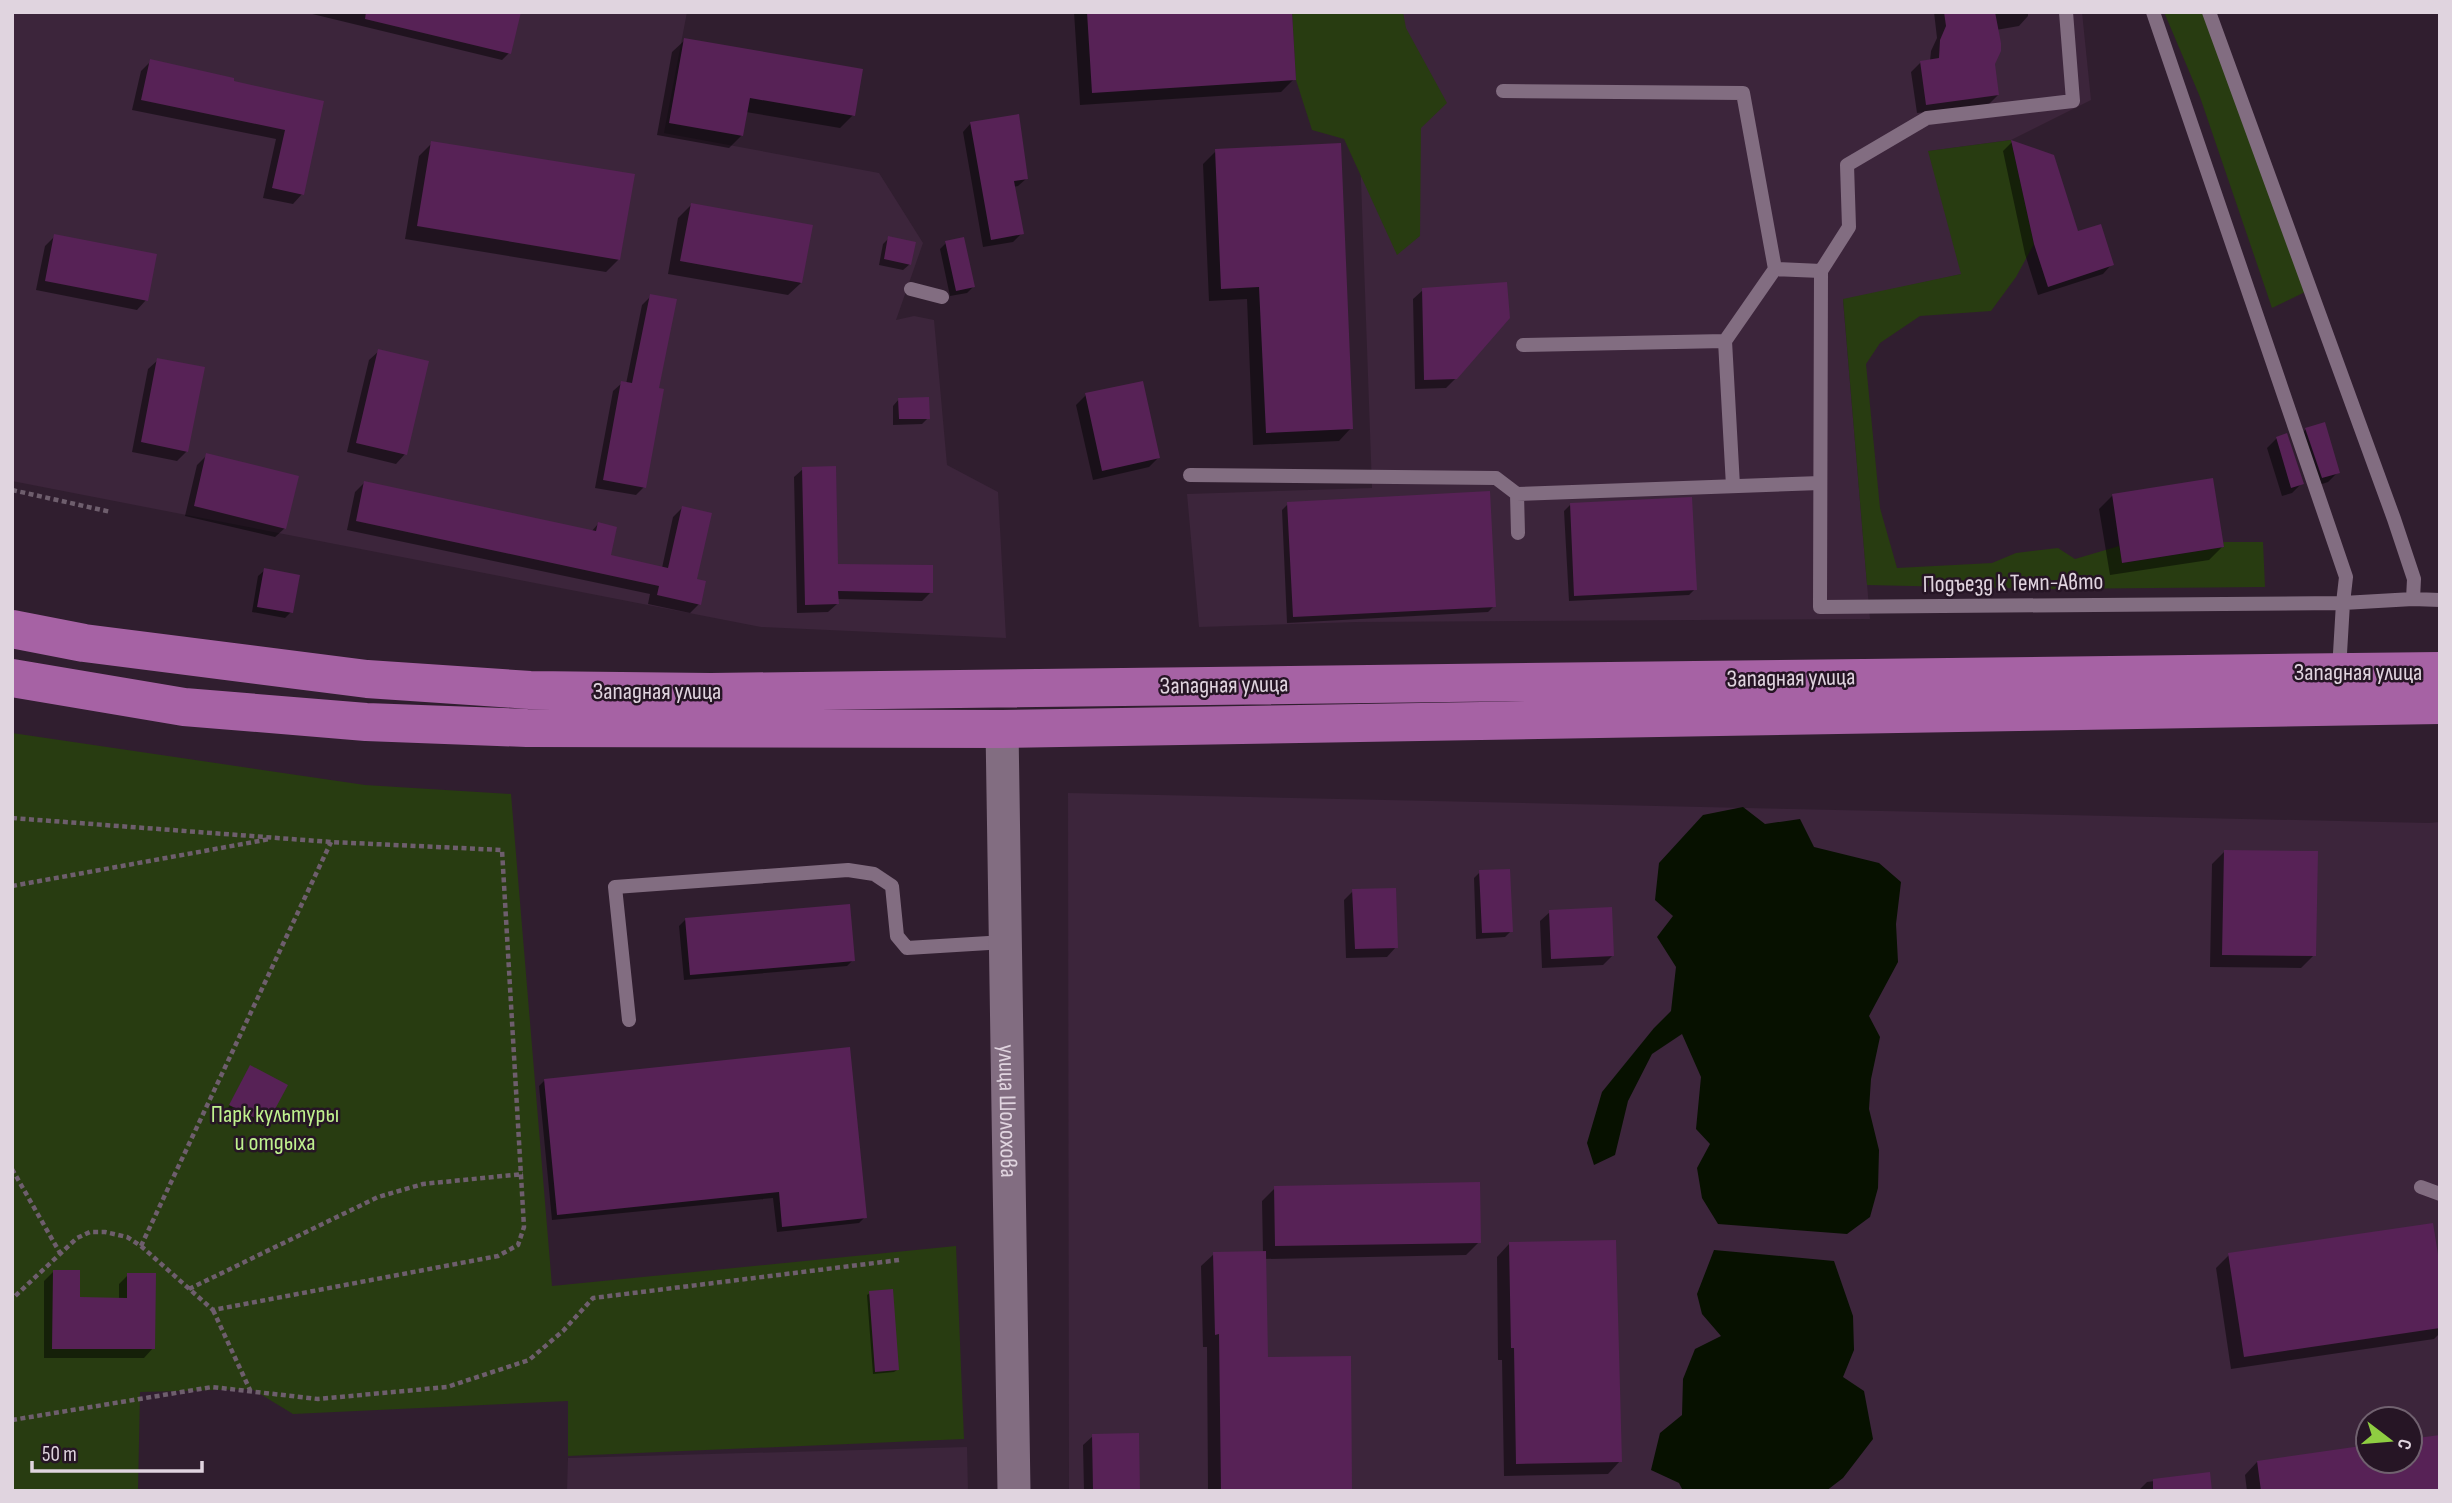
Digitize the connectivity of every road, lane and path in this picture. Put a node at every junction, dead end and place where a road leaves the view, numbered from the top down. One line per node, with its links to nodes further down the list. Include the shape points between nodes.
1 (2066, 12): 6 (lane, via 2073,101 1927,118 1847,165 1849,227)
2 (2153, 12): 20 (lane, via 2346,578)
3 (2209, 12): 18 (lane, via 2394,519 2414,579)
4 (1503, 91): 5 (lane, via 1743,93)
5 (1775, 269): 6 (lane); 9 (lane)
6 (1821, 271): 12 (lane, Подъезд к Темп-Авто)
7 (911, 289): 8 (lane)
8 (942, 297)
9 (1725, 341): 10 (lane); 13 (lane)
10 (1522, 345)
11 (1191, 475): 15 (lane, via 1496,478)
12 (1821, 483): 13 (lane); 20 (lane, Подъезд к Темп-Авто, via 1820,607)
13 (1733, 486): 15 (lane)
14 (12, 490): 16 (path)
15 (1517, 494): 17 (lane)
16 (111, 512)
17 (1518, 533)
18 (2413, 599): 19 (lane); 20 (lane)
19 (2440, 600)
20 (2343, 603): 22 (lane)
21 (12, 629): 22 (main road, Западная улица, via 222,662 367,679 530,690 711,692)
22 (2339, 671): 23 (main road, Западная улица)
23 (2440, 671)
24 (12, 678): 26 (main road, Западная улица, via 184,707 366,722 540,728)
25 (2440, 705): 26 (main road, Западная улица)
26 (1002, 729): 31 (street, улица Шолохова)
27 (12, 818): 28 (path)
28 (276, 838): 29 (path); 30 (path)
29 (331, 842): 34 (path, via 502,850); 37 (path)
30 (12, 886)
31 (1005, 942): 32 (lane, via 907,948 897,936 892,886 874,874 848,870 615,887); 45 (street, улица Шолохова)
32 (629, 1020)
33 (12, 1169): 38 (path)
34 (523, 1174): 40 (path, via 423,1184 377,1197); 42 (path, via 524,1227 518,1245 498,1256)
35 (2421, 1187): 36 (lane)
36 (2440, 1194)
37 (141, 1246): 38 (path, via 127,1237 90,1231); 40 (path)
38 (61, 1253): 41 (path)
39 (899, 1260): 43 (path, via 593,1298 529,1360 447,1387 318,1399)
40 (189, 1289): 42 (path)
41 (12, 1299)
42 (214, 1310): 43 (path)
43 (250, 1391): 44 (path, via 212,1387)
44 (12, 1420)
45 (1014, 1491)

